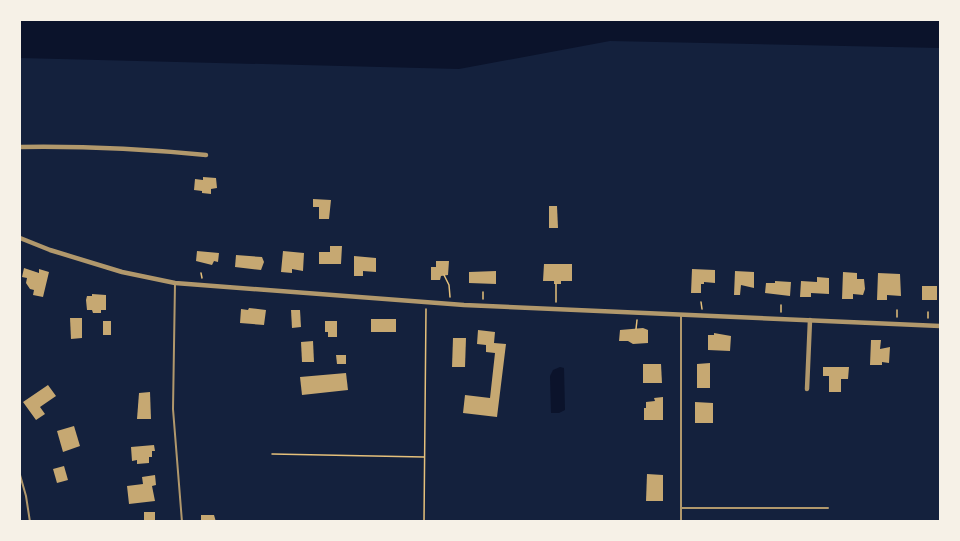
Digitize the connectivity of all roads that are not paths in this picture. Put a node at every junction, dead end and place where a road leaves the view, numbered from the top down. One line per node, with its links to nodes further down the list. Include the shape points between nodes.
1 (20, 147): 2 (street)
2 (206, 155)
3 (20, 238): 4 (street, via 122,272)
4 (176, 283): 5 (street, via 449,304); 13 (lane, via 173,409)
5 (681, 315): 6 (street); 10 (lane)
6 (810, 320): 7 (street); 8 (street)
7 (940, 326)
8 (807, 389)
9 (20, 475): 12 (lane)
10 (681, 508): 11 (lane); 14 (lane)
11 (828, 508)
12 (30, 522)
13 (182, 522)
14 (681, 522)

